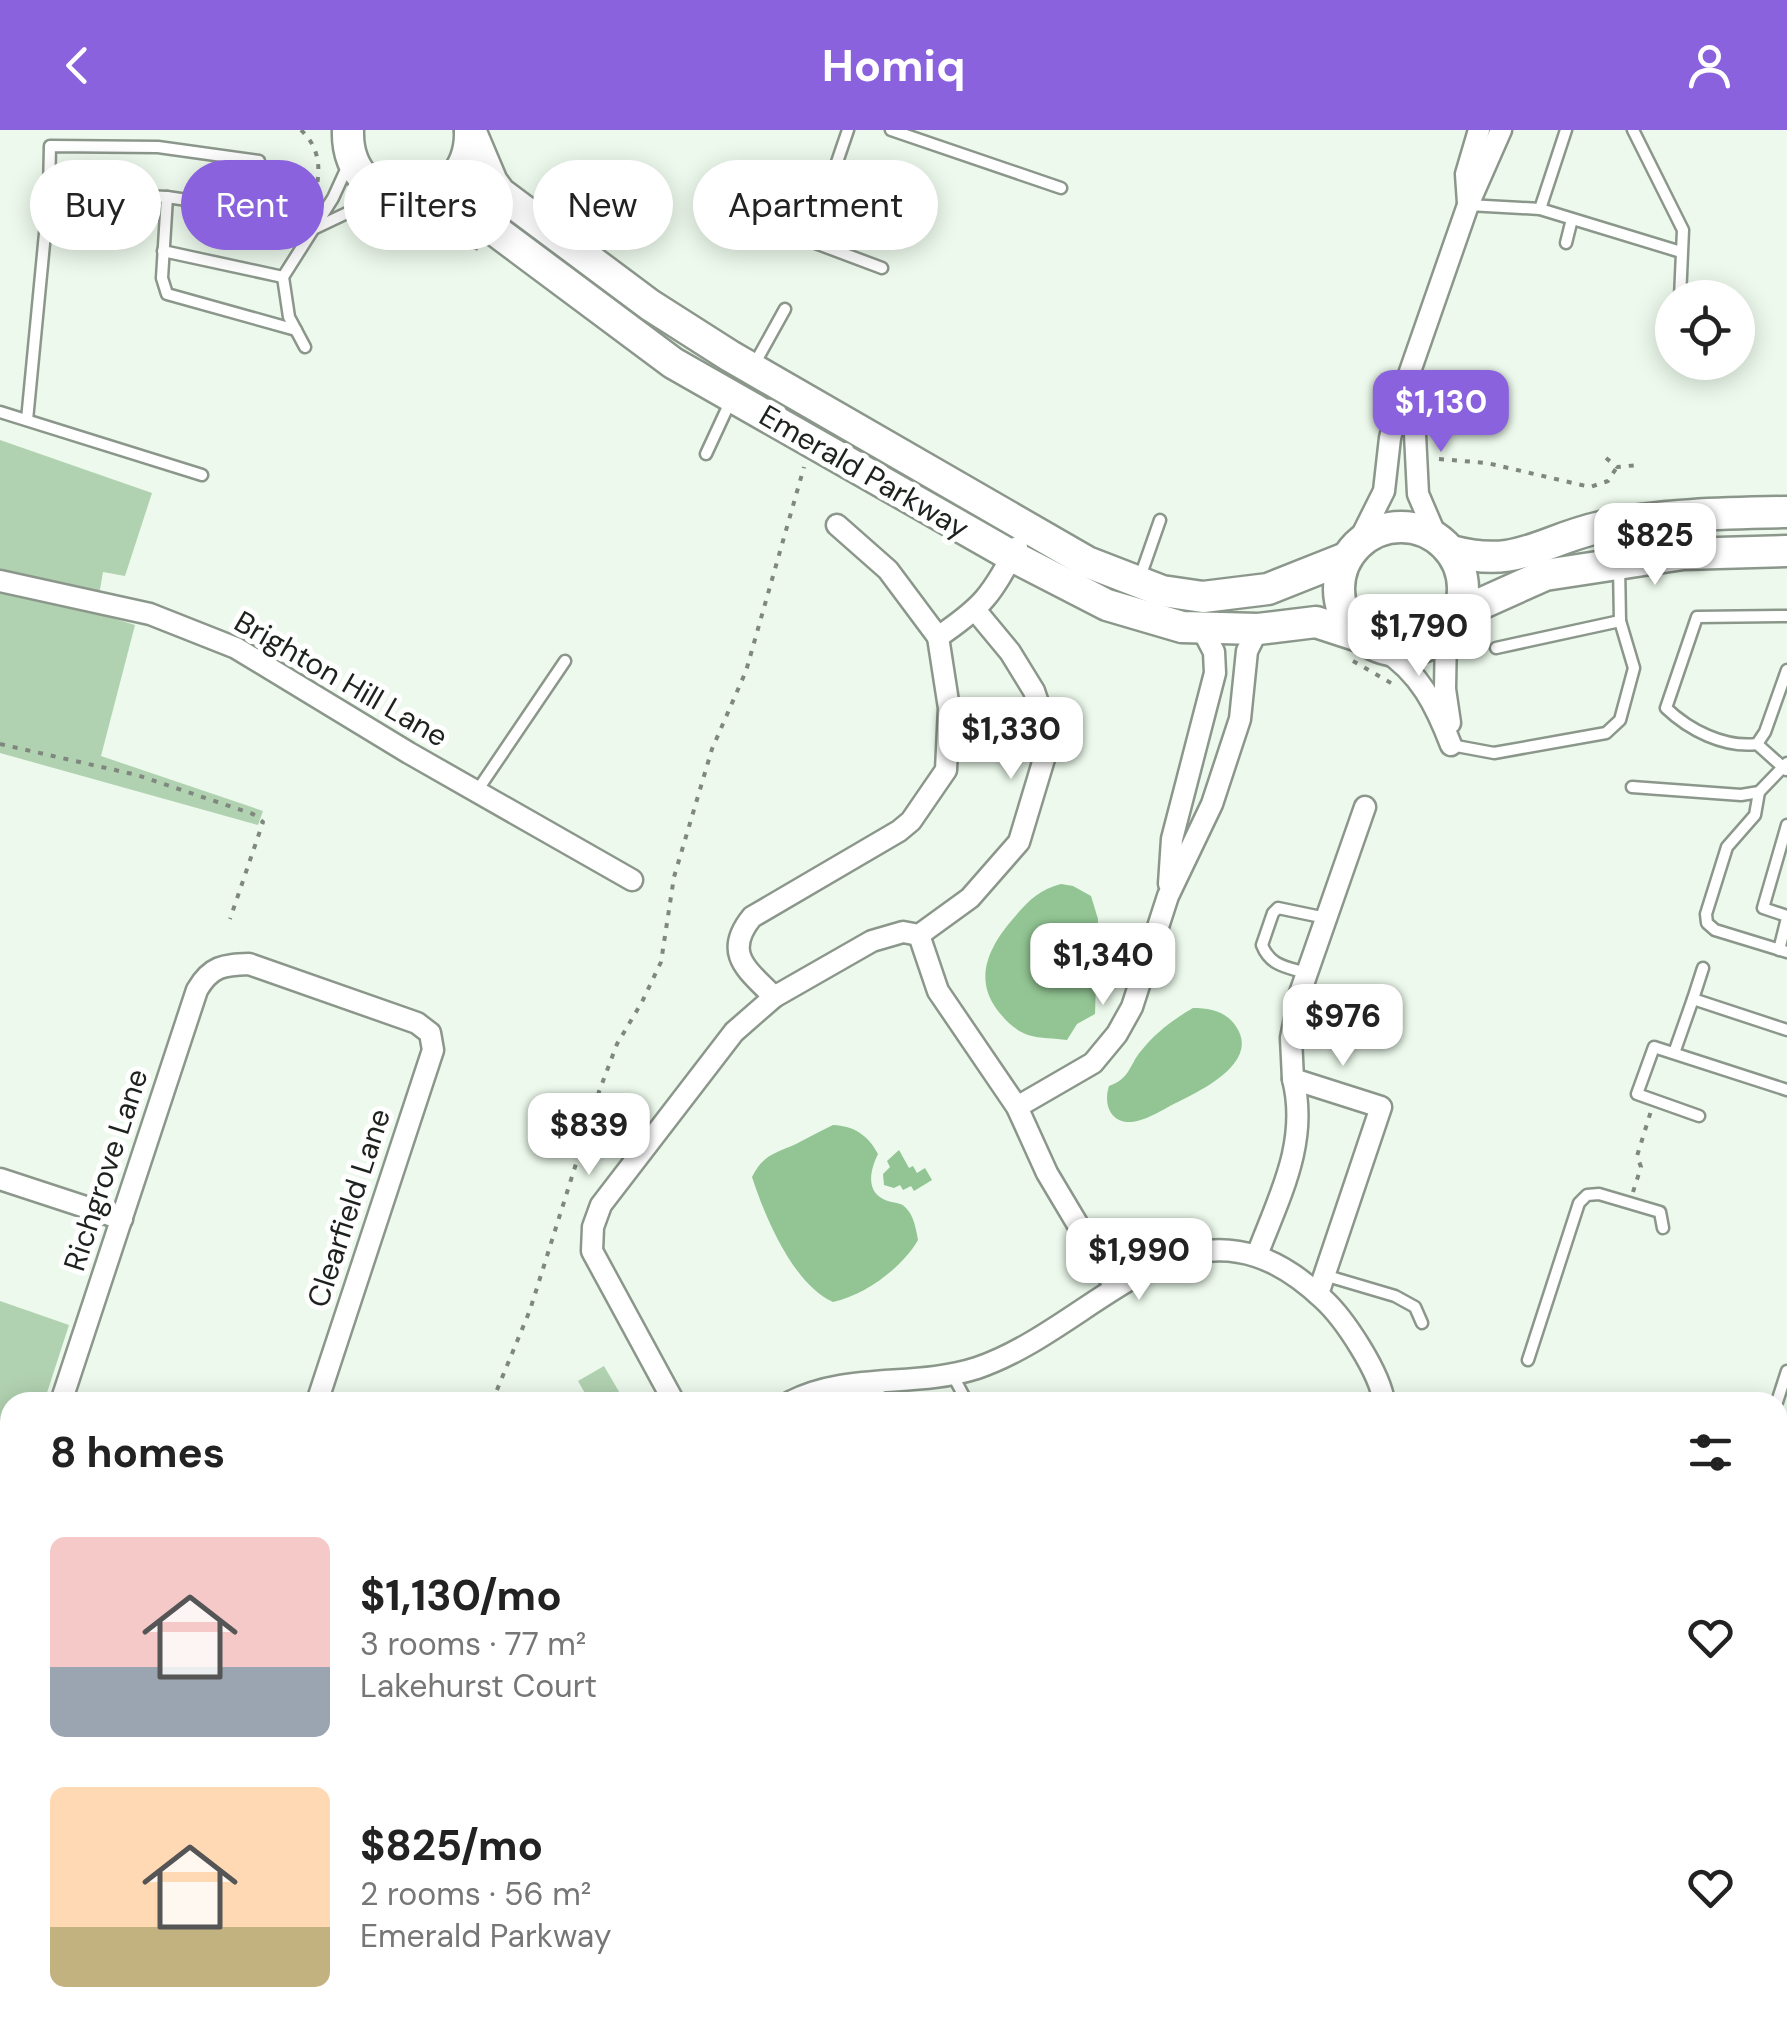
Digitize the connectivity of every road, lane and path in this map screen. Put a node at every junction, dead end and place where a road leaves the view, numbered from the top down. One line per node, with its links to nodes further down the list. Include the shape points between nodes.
1 (301, 130): 14 (path, via 316,150 316,190)
2 (470, 130): 12 (main road); 36 (main road, Emerald Parkway, via 500,193 650,304)
3 (848, 130): 30 (lane, via 810,241)
4 (891, 130): 13 (lane)
5 (1479, 130): 18 (street, via 1466,174)
6 (1501, 130): 18 (street)
7 (1566, 130): 20 (lane)
8 (1633, 130): 28 (lane, via 1683,230)
9 (346, 141): 19 (lane)
10 (50, 160): 11 (lane, via 50,146 158,146)
11 (251, 160)
12 (464, 160)
13 (1061, 188)
14 (325, 194)
15 (161, 197): 16 (lane)
16 (167, 197): 17 (lane); 27 (lane)
17 (181, 199)
18 (1468, 205): 20 (lane); 37 (street)
19 (324, 210)
20 (1540, 210): 21 (lane)
21 (1572, 219): 22 (lane); 28 (lane)
22 (1566, 242)
23 (513, 244): 38 (main road, Emerald Parkway, via 662,355)
24 (44, 250): 40 (lane)
25 (299, 250): 31 (lane)
26 (480, 250): 29 (path)
27 (164, 251): 31 (lane); 34 (lane, via 167,294)
28 (1681, 252): 32 (lane)
29 (490, 254)
30 (882, 268)
31 (283, 276): 34 (lane)
32 (1680, 280)
33 (784, 308): 36 (lane)
34 (296, 330): 35 (lane)
35 (306, 347)
36 (752, 369): 51 (main road, Emerald Parkway)
37 (1406, 384): 52 (street, via 1418,494); 53 (street, via 1384,491)
38 (732, 398): 41 (lane); 55 (main road, Emerald Parkway)
39 (0, 412): 40 (lane)
40 (27, 420): 47 (lane)
41 (706, 454)
42 (1606, 458): 46 (path)
43 (1438, 460): 46 (path, via 1487,463 1590,487 1608,481)
44 (804, 464): 114 (path, via 746,672 712,749 674,877 661,962 617,1044 530,1310)
45 (1638, 465): 46 (path)
46 (1618, 467)
47 (202, 476)
48 (1787, 512): 52 (main road, via 1602,526 1507,558 1486,559)
49 (1160, 520): 58 (lane)
50 (836, 525): 66 (street, via 888,570)
51 (1026, 529): 55 (street); 58 (main road, Emerald Parkway)
52 (1444, 544): 53 (main road, via 1418,528 1397,526 1377,530); 62 (main road, via 1463,582)
53 (1353, 550): 58 (main road, Emerald Parkway, via 1298,580 1241,593 1203,596); 67 (main road, via 1339,578 1339,599)
54 (1787, 552): 56 (main road)
55 (1012, 556): 59 (street); 64 (main road, Emerald Parkway, via 1107,606)
56 (1619, 563): 61 (lane); 62 (main road, via 1545,575)
57 (0, 581): 78 (street, Brighton Hill Lane, via 150,614 236,648)
58 (1139, 582)
59 (976, 611): 66 (street); 87 (street, via 1034,692 1050,739 1019,842 970,898)
60 (1787, 616): 74 (lane, via 1697,618 1666,708 1687,728 1743,746)
61 (1620, 621): 68 (lane); 75 (lane, via 1634,668 1620,720 1606,733 1494,754)
62 (1452, 623): 67 (main road, via 1418,649); 71 (street)
63 (1492, 624): 71 (path, via 1464,657 1461,674)
64 (1202, 629): 65 (main road, Emerald Parkway); 83 (street, via 1215,673 1172,839)
65 (1258, 629): 67 (main road, Emerald Parkway, via 1316,622); 83 (street, via 1247,652 1240,718 1212,804)
66 (938, 637): 91 (street, via 949,708 946,770 899,831 742,930 739,960)
67 (1364, 648): 72 (street, via 1405,663); 72 (path, via 1408,695)
68 (1496, 648)
69 (565, 661): 78 (lane)
70 (1787, 670): 74 (lane)
71 (1445, 675): 75 (street)
72 (1420, 683): 75 (street)
73 (0, 744): 86 (path, via 137,775 253,814 263,822)
74 (1757, 744): 76 (lane)
75 (1452, 745)
76 (1786, 767): 79 (lane)
77 (1632, 787): 79 (lane)
78 (477, 792): 82 (street, Brighton Hill Lane)
79 (1759, 792): 88 (lane, via 1755,815 1726,847 1707,923)
80 (1364, 807): 85 (street)
81 (1787, 825): 84 (lane, via 1764,908)
82 (632, 880)
83 (1168, 896): 99 (street, via 1150,960 1117,1034 1094,1063)
84 (1787, 917): 88 (lane)
85 (1326, 918): 90 (street); 90 (lane, via 1278,908 1267,928 1262,945 1268,958)
86 (230, 919)
87 (918, 935): 91 (street, via 872,941); 99 (street, via 938,990)
88 (1783, 951)
89 (1703, 968): 92 (lane)
90 (1307, 973): 96 (street, via 1290,1038)
91 (774, 998): 115 (street, via 713,1056 610,1192 592,1227 592,1250)
92 (1693, 1000): 93 (lane); 95 (lane)
93 (1787, 1030)
94 (430, 1032): 103 (street, Richgrove Lane, via 249,964 220,965 197,990); 113 (street, Clearfield Lane, via 433,1050)
95 (1674, 1053): 97 (lane); 98 (lane, via 1654,1047 1638,1094)
96 (1293, 1079): 105 (street, via 1298,1135); 106 (street, via 1381,1107)
97 (1787, 1090)
98 (1654, 1100): 100 (lane); 102 (path)
99 (1017, 1107): 107 (street, via 1047,1172)
100 (1700, 1116)
101 (0, 1179): 103 (street)
102 (1630, 1202): 104 (lane, via 1660,1212); 109 (lane, via 1599,1194 1579,1203)
103 (122, 1219): 112 (street, Richgrove Lane)
104 (1664, 1228)
105 (1257, 1255): 106 (street); 107 (street, via 1208,1249)
106 (1321, 1285): 108 (lane, via 1396,1296 1416,1306); 119 (street)
107 (1116, 1287): 110 (street, via 1018,1348)
108 (1422, 1323)
109 (1528, 1360)
110 (952, 1374): 111 (street); 118 (lane)
111 (873, 1382): 116 (street); 117 (lane)
112 (64, 1392)
113 (320, 1392)
114 (496, 1392)
115 (669, 1392)
116 (812, 1392)
117 (878, 1392)
118 (962, 1392)
119 (1383, 1392)

